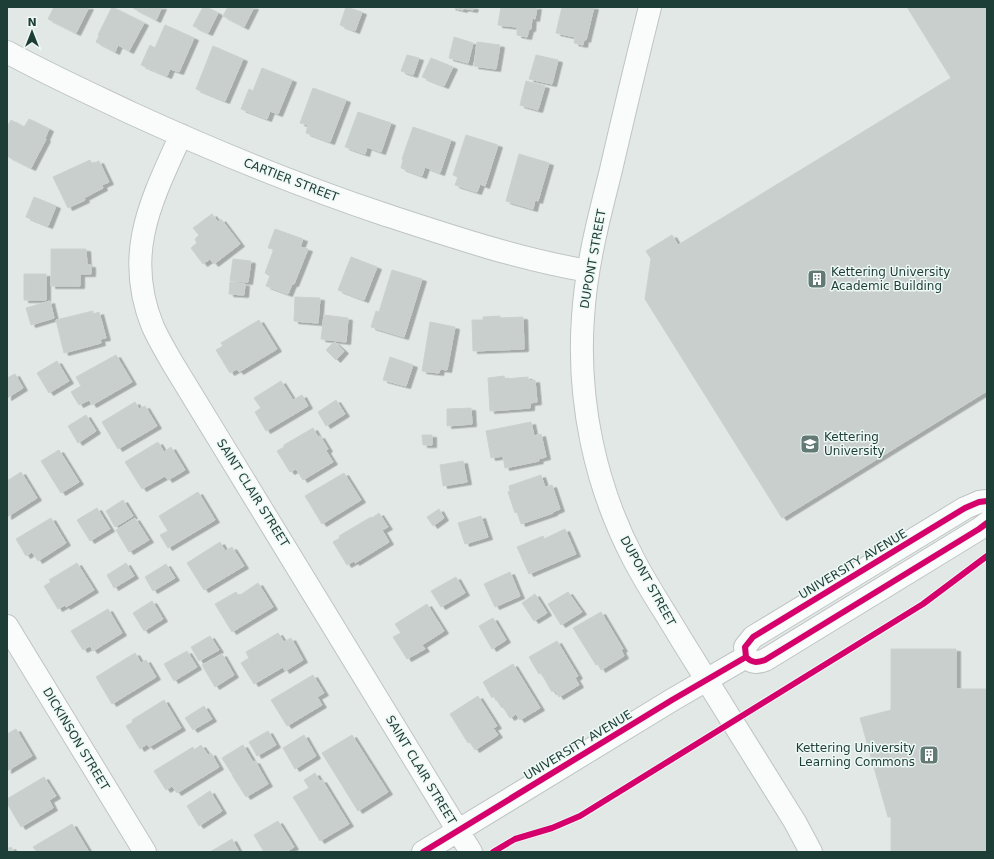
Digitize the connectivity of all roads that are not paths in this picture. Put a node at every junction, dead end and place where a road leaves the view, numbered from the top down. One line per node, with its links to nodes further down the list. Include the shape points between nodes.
1 (650, 7): 4 (street, DUPONT STREET)
2 (7, 52): 3 (street, CARTIER STREET)
3 (181, 135): 4 (street, CARTIER STREET, via 327,195 424,228 546,263); 10 (street, SAINT CLAIR STREET, via 152,201 144,225 140,252 140,276 153,325 173,364)
4 (588, 271): 9 (street, DUPONT STREET, via 583,318 583,373 589,423 600,474 614,516 633,558)
5 (987, 501): 8 (street, UNIVERSITY AVENUE, via 965,508 753,637 745,647)
6 (987, 523): 8 (street, via 765,660 752,662)
7 (7, 626): 11 (street, DICKINSON STREET)
8 (746, 657): 9 (street, UNIVERSITY AVENUE)
9 (706, 680): 10 (street, UNIVERSITY AVENUE); 14 (street, DUPONT STREET)
10 (458, 830): 12 (street, UNIVERSITY AVENUE); 13 (street, SAINT CLAIR STREET)
11 (144, 852)
12 (423, 852)
13 (471, 852)
14 (811, 852)

